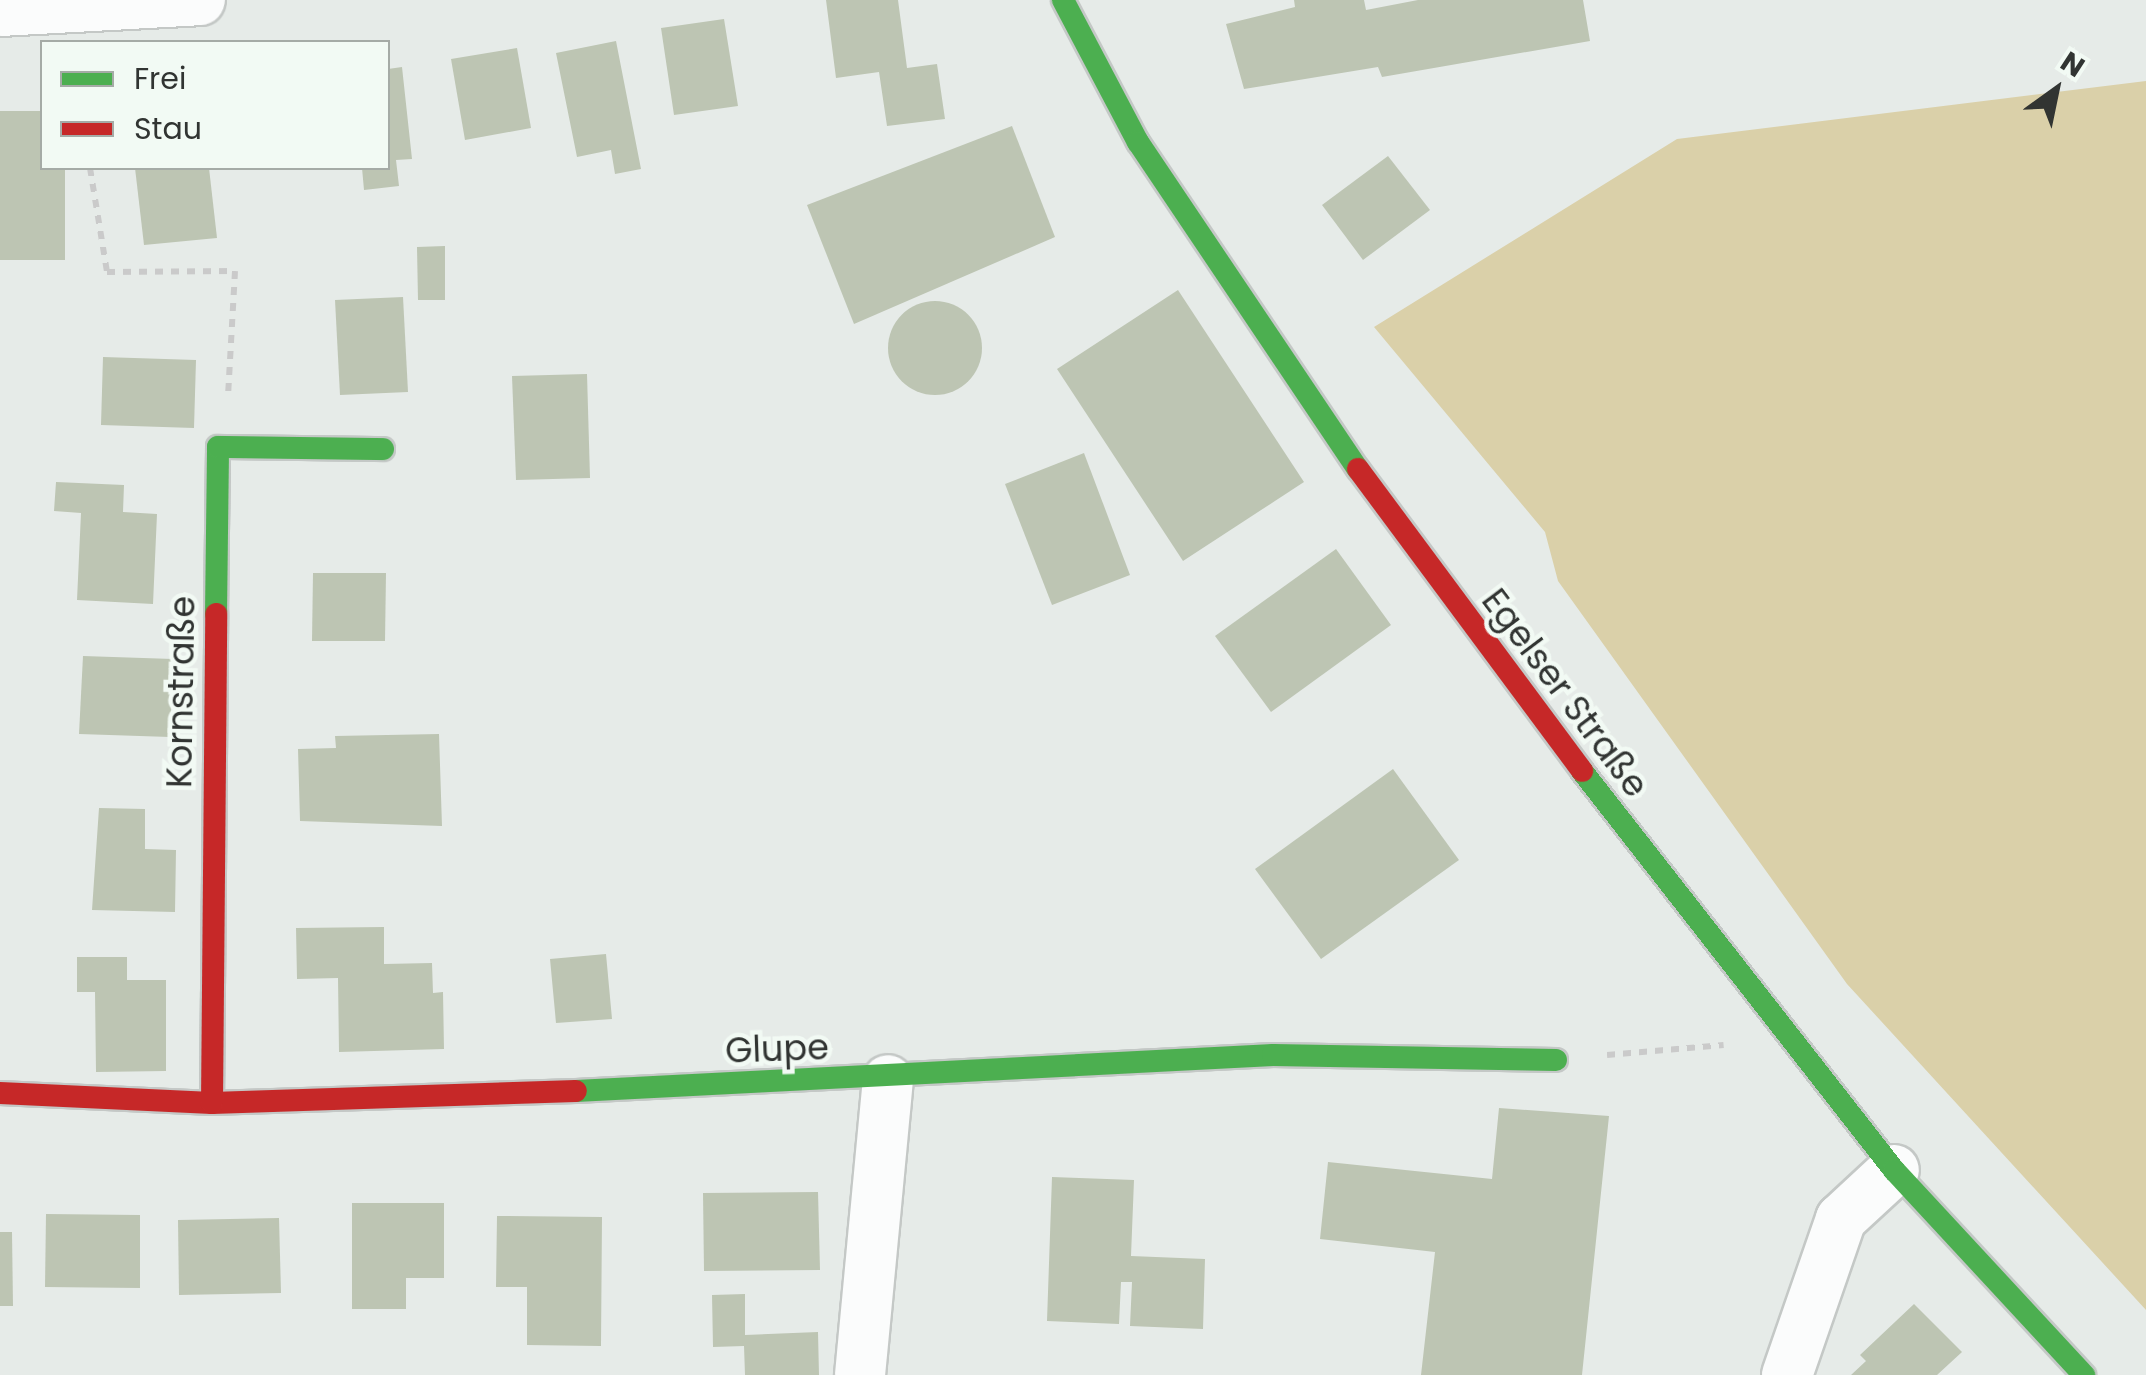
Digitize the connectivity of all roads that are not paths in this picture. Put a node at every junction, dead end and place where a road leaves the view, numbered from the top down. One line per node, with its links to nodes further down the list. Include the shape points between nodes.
1 (200, 0): 3 (street)
2 (1063, 0): 9 (street, Egelser Straße, via 1138,142 1398,528 1786,1040)
3 (0, 11)
4 (383, 449): 8 (street, Kornstraße, via 218,447)
5 (1556, 1060): 6 (street, Glupe, via 1274,1054)
6 (888, 1080): 8 (street, Glupe); 10 (street)
7 (0, 1093): 8 (street, Glupe)
8 (212, 1103)
9 (1894, 1170): 11 (street, via 1841,1218); 12 (street, Egelser Straße)
10 (860, 1375)
11 (1787, 1375)
12 (2084, 1375)

